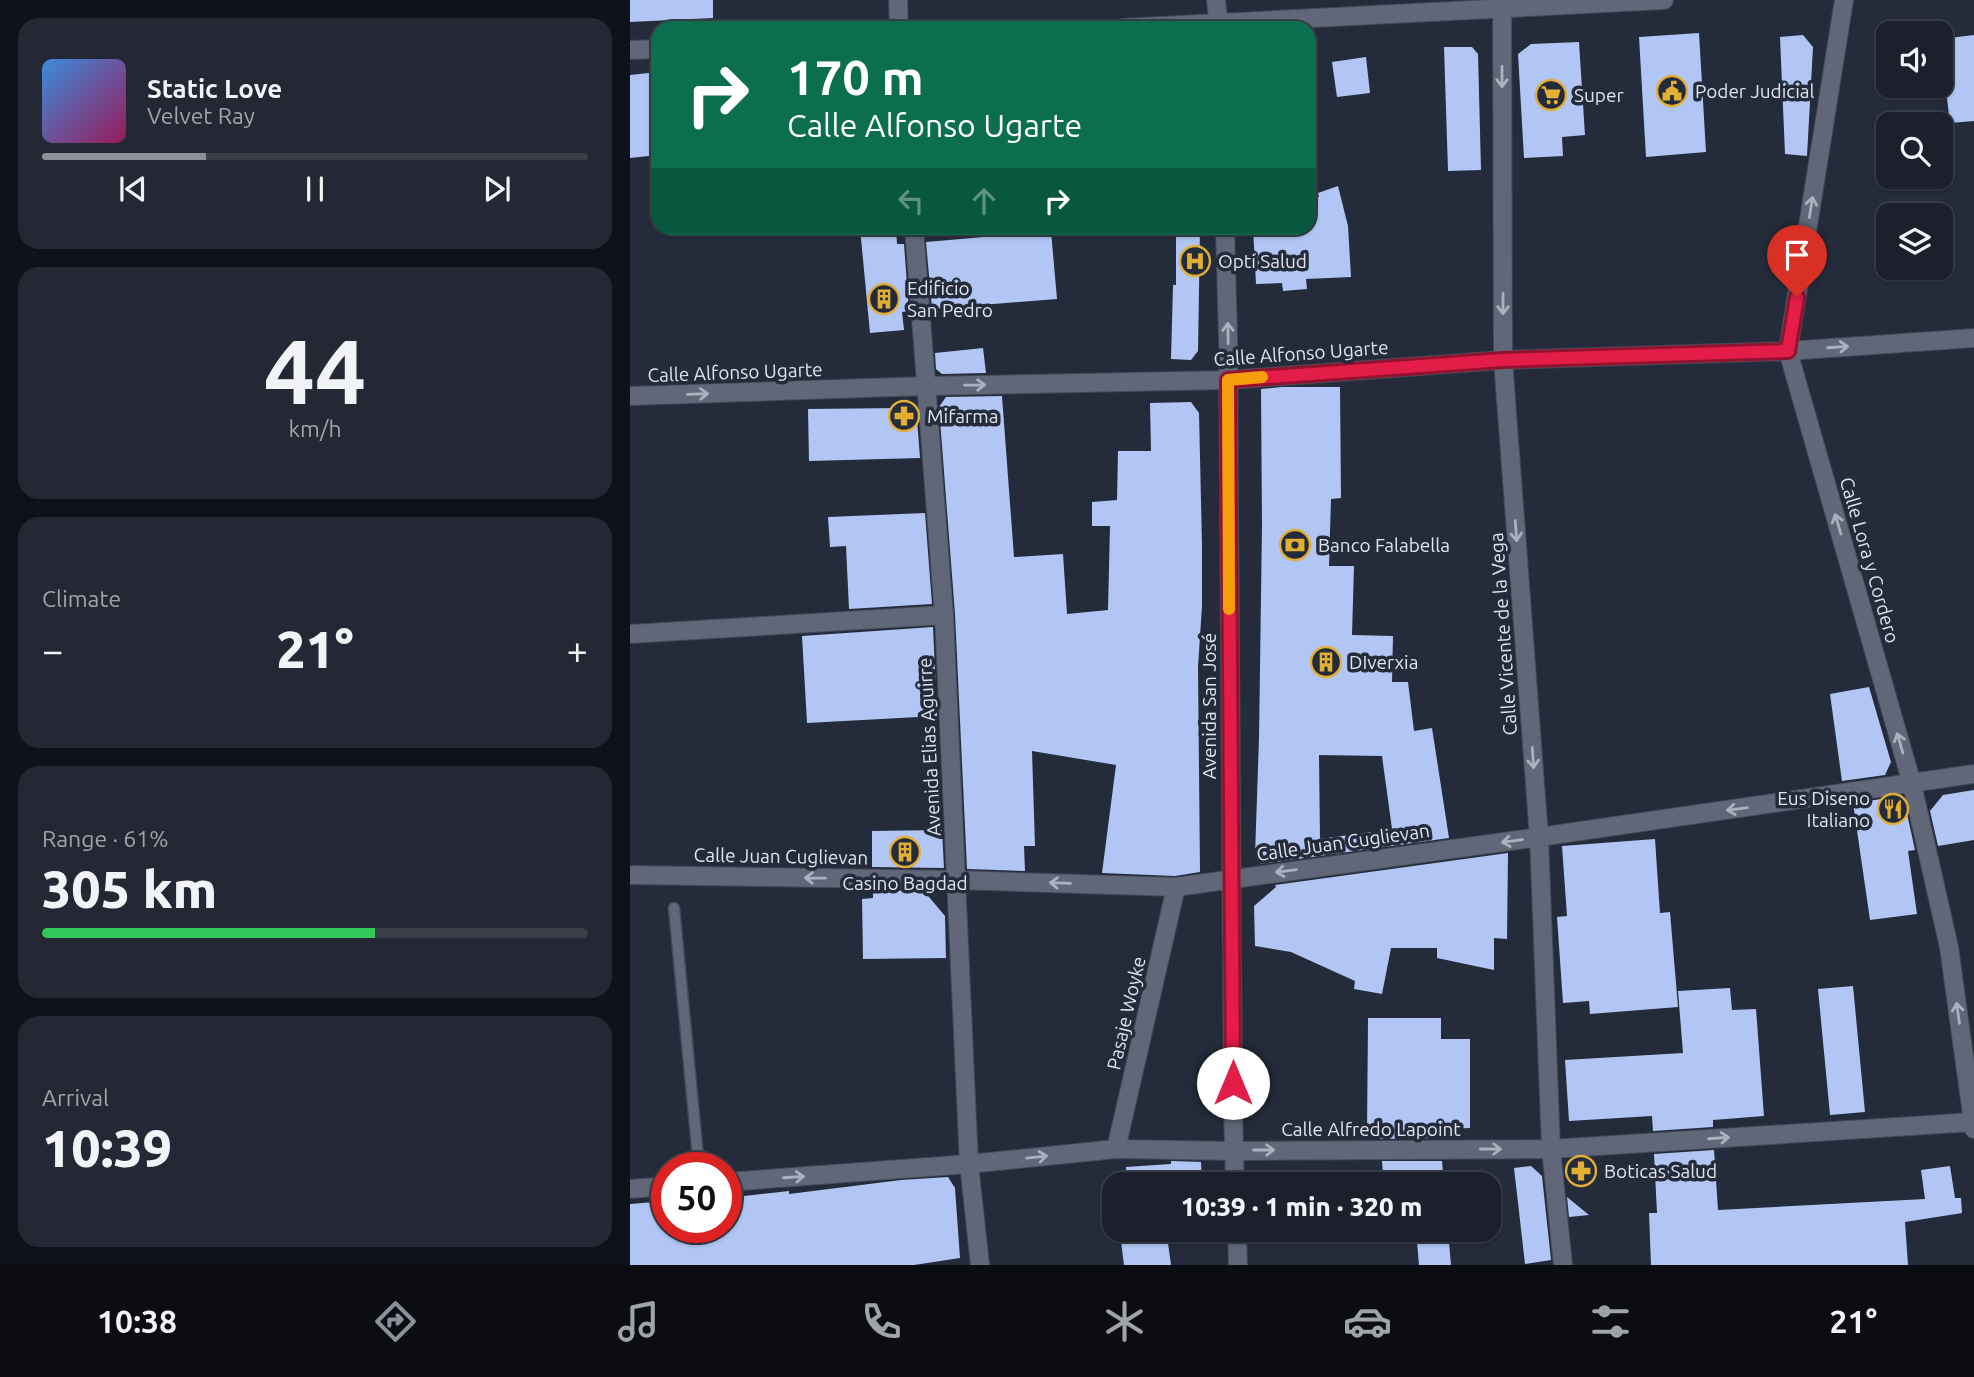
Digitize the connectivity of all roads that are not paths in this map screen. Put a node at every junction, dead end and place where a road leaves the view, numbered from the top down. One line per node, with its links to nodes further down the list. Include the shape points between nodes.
1 (898, 0): 6 (street)
2 (1216, 0): 7 (street)
3 (1664, 0): 5 (street)
4 (1844, 0): 14 (street, Calle Lora y Cordero, one-way to 4)
5 (1502, 4): 8 (street); 15 (street, Calle Vicente de la Vega, one-way to 15)
6 (899, 21)
7 (1218, 21)
8 (1283, 21)
9 (651, 49): 10 (street)
10 (630, 50)
11 (915, 235): 17 (street, Avenida Elias Aguirre)
12 (1225, 235): 16 (street, Avenida San José, one-way to 12)
13 (1974, 338): 14 (street, Calle Alfonso Ugarte, one-way to 13)
14 (1788, 351): 15 (street, Calle Alfonso Ugarte); 22 (street, Calle Lora y Cordero, one-way to 14)
15 (1503, 360): 16 (street, Calle Alfonso Ugarte); 23 (street, Calle Vicente de la Vega, one-way to 23)
16 (1228, 380): 17 (street, Calle Alfonso Ugarte, one-way to 16); 25 (street, Avenida San José)
17 (926, 386): 18 (street, Calle Alfonso Ugarte, one-way to 17); 19 (street, Avenida Elias Aguirre)
18 (630, 396)
19 (944, 615): 20 (street); 26 (street, Avenida Elias Aguirre)
20 (630, 634)
21 (1974, 774): 22 (street, Calle Juan Cuglievan)
22 (1912, 784): 23 (street, Calle Juan Cuglievan, one-way to 23); 29 (street, Calle Lora y Cordero, one-way to 22, via 1949,947)
23 (1539, 837): 25 (street, Calle Juan Cuglievan, one-way to 25); 31 (street, Calle Vicente de la Vega)
24 (630, 875): 26 (street, Calle Juan Cuglievan, one-way to 24)
25 (1231, 878): 27 (street, Calle Juan Cuglievan); 32 (street, Avenida San José)
26 (957, 880): 27 (street, Calle Juan Cuglievan, one-way to 26); 34 (street, Avenida Elias Aguirre)
27 (1176, 887): 30 (street, Pasaje Woyke)
28 (674, 908): 33 (lane)
29 (1974, 1124): 31 (street, Calle Alfredo Lapoint, one-way to 29)
30 (1116, 1149): 32 (street, Calle Alfredo Lapoint); 34 (street, Calle Alfredo Lapoint, one-way to 30)
31 (1551, 1149): 32 (street, Calle Alfredo Lapoint, one-way to 31); 42 (street, Calle Vicente de la Vega)
32 (1234, 1151): 35 (street, Avenida San José)
33 (698, 1152)
34 (969, 1164): 36 (street, Calle Alfredo Lapoint, one-way to 34); 40 (street, Avenida Elias Aguirre)
35 (1235, 1172)
36 (742, 1181)
37 (651, 1187): 38 (street)
38 (630, 1189)
39 (1237, 1242): 41 (street)
40 (980, 1265)
41 (1238, 1265)
42 (1563, 1265)

